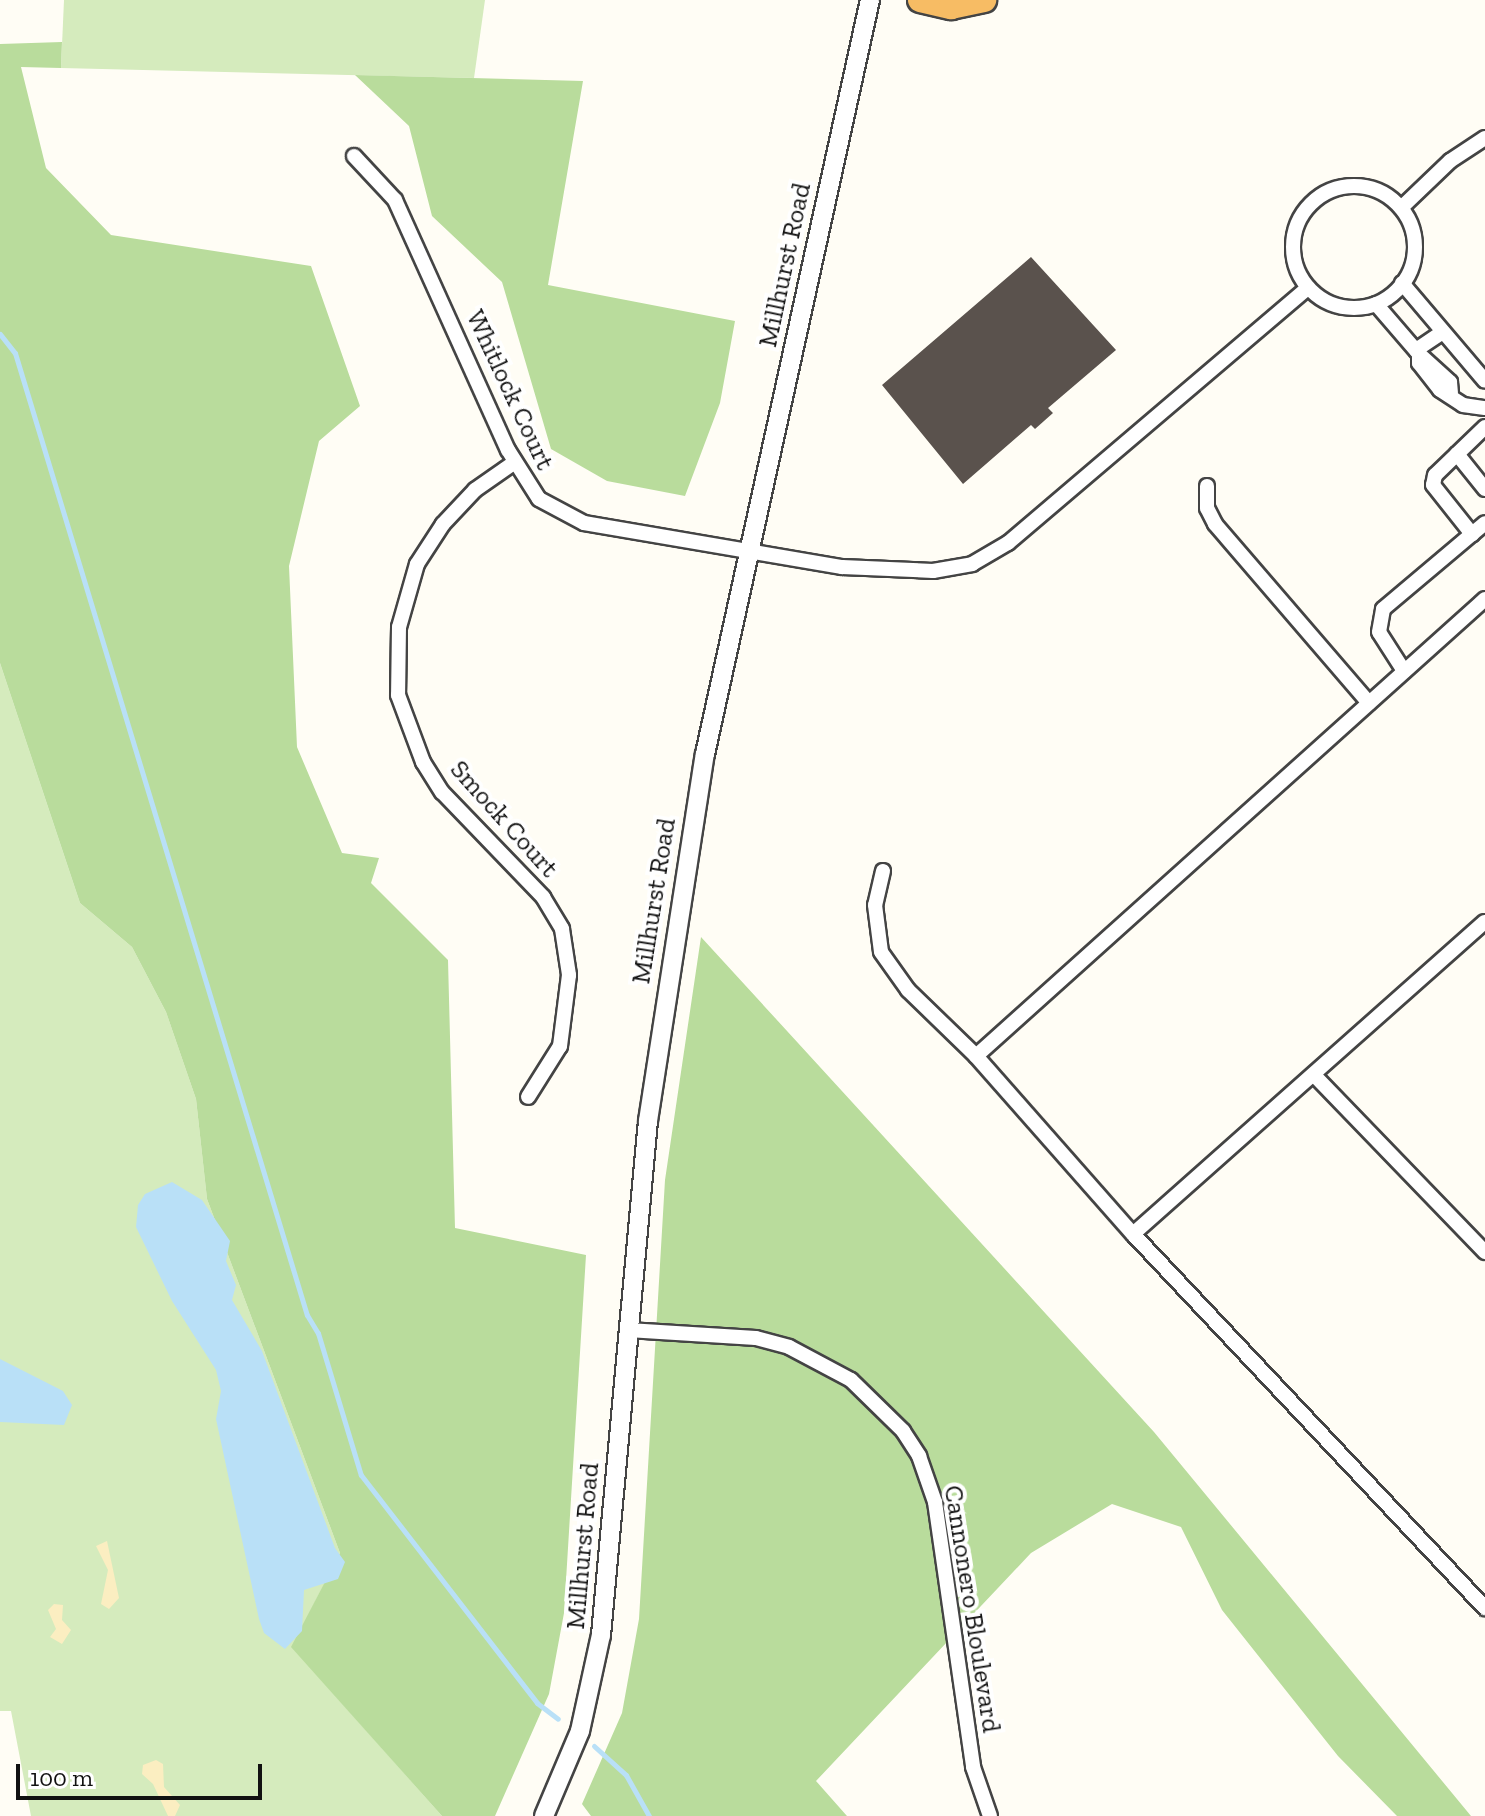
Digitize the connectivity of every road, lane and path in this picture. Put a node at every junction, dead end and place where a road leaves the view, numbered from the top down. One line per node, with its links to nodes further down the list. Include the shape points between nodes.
1 (870, 0): 21 (street, Millhurst Road)
2 (920, 0): 3 (highway, via 951,7)
3 (984, 0)
4 (1485, 138): 6 (street, via 1450,161)
5 (354, 156): 16 (street, Whitlock Court, via 395,200)
6 (1401, 208): 7 (street, via 1415,236 1415,257); 8 (street, via 1375,189 1354,185 1317,197 1294,229 1292,248)
7 (1402, 283): 9 (street); 10 (street)
8 (1308, 288): 9 (street, via 1337,306); 21 (street, Whitlock Court, via 1008,543 972,564 891,571)
9 (1376, 304): 11 (street)
10 (1443, 332): 11 (street); 12 (street)
11 (1418, 352): 13 (street, via 1419,363 1440,390 1463,405)
12 (1485, 381)
13 (1485, 408)
14 (1485, 427): 15 (street)
15 (1457, 454): 18 (street); 20 (street, via 1435,475 1433,485)
16 (515, 462): 21 (street, Whitlock Court, via 539,499 573,518); 29 (street, Smock Court, via 464,501 417,564 399,627 398,695 423,762 442,792 543,897 562,929 569,975 560,1046)
17 (1207, 486): 24 (street, via 1207,508 1215,524)
18 (1485, 489)
19 (1485, 523): 20 (street)
20 (1472, 534): 23 (street, via 1383,609 1379,632)
21 (748, 552): 32 (street, Millhurst Road, via 705,754 666,984)
22 (1485, 599): 23 (street)
23 (1404, 671): 24 (street)
24 (1369, 703): 27 (street)
25 (883, 871): 27 (street, via 875,905 881,952 908,990)
26 (1485, 922): 28 (street)
27 (976, 1056): 30 (street)
28 (1315, 1076): 30 (street); 31 (street)
29 (528, 1097)
30 (1133, 1234): 33 (street)
31 (1483, 1247)
32 (628, 1330): 34 (street, Millhurst Road, via 597,1663 580,1731); 35 (street, Cannonero Bloulevard, via 756,1338 789,1347 851,1380 903,1431 919,1456 935,1502 973,1767)
33 (1485, 1608)
34 (544, 1816)
35 (990, 1816)

